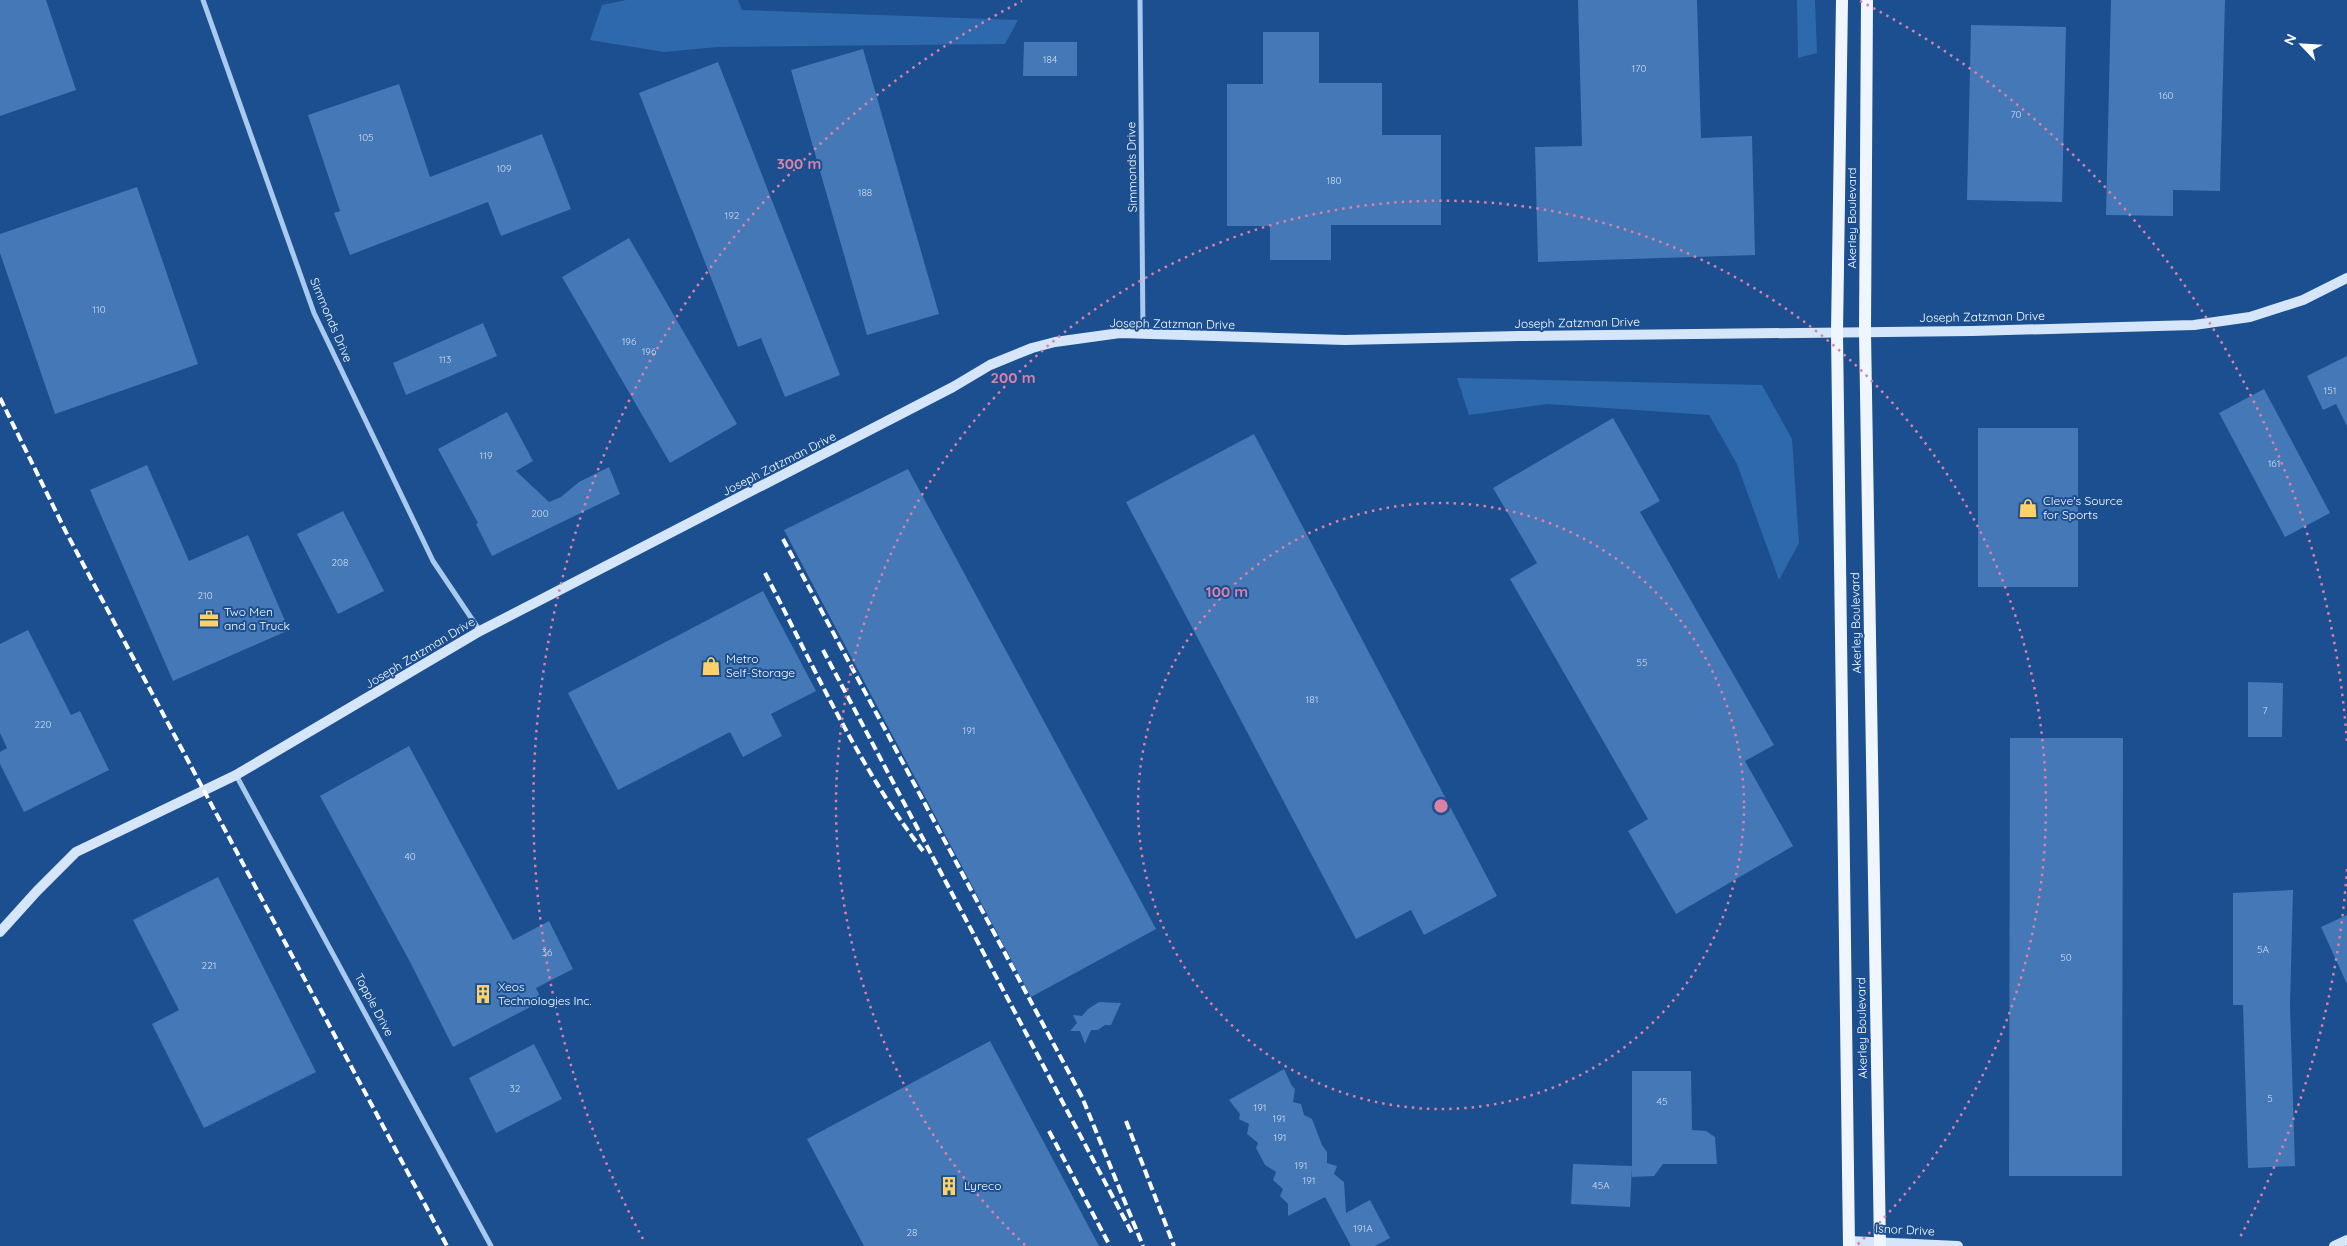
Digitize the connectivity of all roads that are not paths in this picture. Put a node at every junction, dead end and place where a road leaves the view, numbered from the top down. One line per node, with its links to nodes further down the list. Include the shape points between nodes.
1 (203, 0): 9 (street, Simmonds Drive, via 314,312 433,561)
2 (1140, 0): 8 (street, Simmonds Drive)
3 (1842, 0): 7 (main road, Akerley Boulevard)
4 (1867, 0): 6 (main road, Akerley Boulevard)
5 (2347, 278): 6 (street, Joseph Zatzman Drive, via 2303,300 2250,317 2194,325)
6 (1864, 332): 7 (street, Joseph Zatzman Drive); 14 (main road, Akerley Boulevard)
7 (1837, 333): 8 (street, Joseph Zatzman Drive, via 1345,340); 13 (main road, Akerley Boulevard)
8 (1143, 334): 9 (street, Joseph Zatzman Drive, via 1120,333 1066,341 1012,356)
9 (480, 630): 10 (street, Joseph Zatzman Drive)
10 (236, 775): 11 (street, Joseph Zatzman Drive, via 76,852); 15 (street, Topple Drive)
11 (0, 932)
12 (2347, 1240): 17 (street)
13 (1849, 1243): 14 (street, Isnor Drive)
14 (1880, 1244): 16 (street, Isnor Drive)
15 (492, 1246)
16 (1958, 1246)
17 (2334, 1246)

